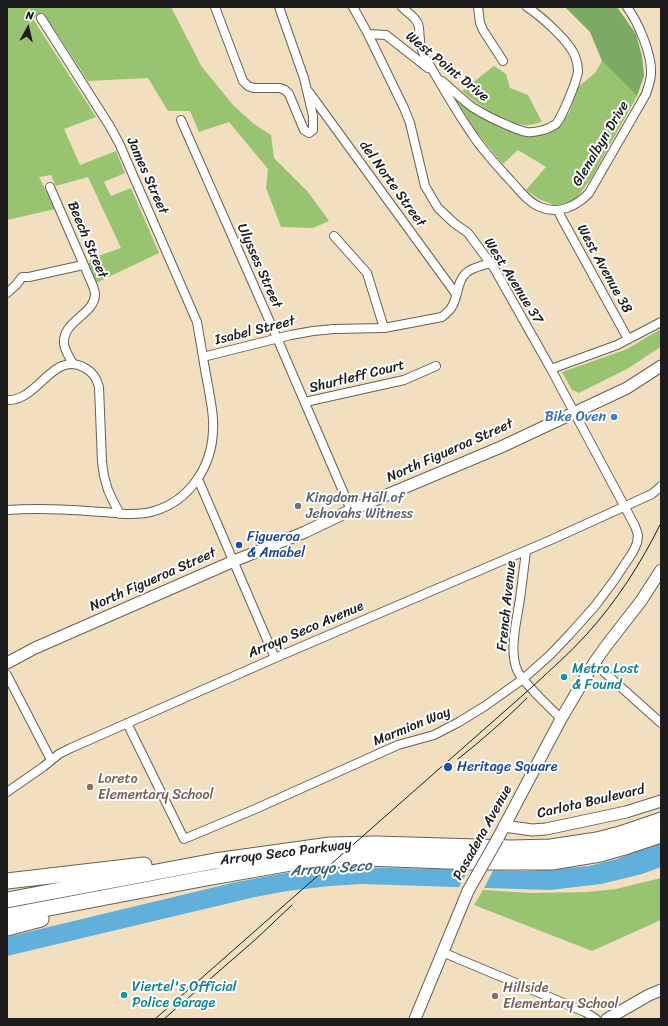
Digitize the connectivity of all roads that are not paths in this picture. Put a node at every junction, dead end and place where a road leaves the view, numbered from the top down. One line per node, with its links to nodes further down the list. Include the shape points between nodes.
1 (215, 7): 12 (street, via 243,81 254,88 285,90 304,130 309,134 313,130 313,116)
2 (279, 7): 12 (street)
3 (353, 7): 9 (street, West Avenue 37)
4 (402, 7): 11 (street, Glenalbyn Drive, via 418,23 422,51)
5 (478, 7): 10 (street, via 483,30)
6 (526, 7): 11 (street, West Point Drive, via 560,36 572,50 577,63 577,78 556,124 537,132 521,131 471,106)
7 (627, 7): 15 (street, Glenalbyn Drive, via 649,56 651,81 589,193 576,205)
8 (41, 18): 25 (street, James Street, via 119,143 197,322)
9 (368, 34): 11 (street, West Point Drive, via 386,35); 17 (street, West Avenue 37, via 410,123 425,186 438,208 468,234)
10 (503, 61)
11 (434, 72): 15 (street, Glenalbyn Drive, via 472,134 525,196 541,208)
12 (307, 88): 20 (street, del Norte Street)
13 (181, 120): 23 (street, Ulysses Street)
14 (50, 187): 18 (street, Beech Street)
15 (558, 210): 24 (street, West Avenue 38)
16 (334, 236): 22 (street, via 367,274)
17 (490, 263): 20 (street, Isabel Street, via 466,272); 29 (street, West Avenue 37)
18 (83, 265): 19 (street, via 22,277); 26 (street, Beech Street, via 95,295 88,310 73,322 64,338 64,345)
19 (7, 293)
20 (456, 294): 22 (street, Isabel Street, via 451,308 442,316)
21 (661, 322): 24 (street)
22 (384, 328): 23 (street, Isabel Street, via 334,329)
23 (277, 338): 25 (street, Isabel Street); 31 (street, Ulysses Street)
24 (628, 340): 29 (street)
25 (203, 357): 33 (street, Isabel Street, via 213,430 209,455)
26 (73, 364): 30 (street, via 56,369 25,396); 38 (street, via 88,369 98,381 104,476 112,501)
27 (436, 366): 31 (street, Shurtleff Court, via 404,380)
28 (661, 366): 32 (main road, North Figueroa Street, via 626,388)
29 (551, 370): 32 (street, West Avenue 37)
30 (7, 400)
31 (305, 402): 37 (street, Ulysses Street)
32 (574, 412): 35 (street, West Avenue 37); 37 (main road, North Figueroa Street, via 501,447)
33 (198, 479): 38 (street, Isabel Street, via 182,497 163,508 141,514); 40 (street)
34 (661, 486): 35 (street, via 652,494)
35 (624, 507): 39 (street, Arroyo Seco Avenue); 46 (street, Marmion Way, via 638,534 633,552 595,606 550,655)
36 (7, 510): 38 (street, Isabel Street, via 51,509)
37 (351, 510): 40 (main road, North Figueroa Street)
38 (120, 514)
39 (526, 551): 42 (street, Arroyo Seco Avenue); 46 (street, French Avenue, via 514,648 515,663)
40 (234, 561): 42 (street); 43 (main road, North Figueroa Street, via 35,648)
41 (661, 570): 44 (main road, Pasadena Avenue)
42 (275, 658): 48 (street, Arroyo Seco Avenue)
43 (7, 663)
44 (594, 663): 47 (main road, Pasadena Avenue); 49 (street)
45 (7, 675): 50 (street)
46 (523, 679): 47 (street, French Avenue); 48 (street, Marmion Way, via 466,718 434,735 398,745 184,839)
47 (561, 720): 54 (main road, Pasadena Avenue)
48 (127, 723): 50 (street, Arroyo Seco Avenue, via 71,748)
49 (661, 723)
50 (51, 760): 51 (street, Arroyo Seco Avenue)
51 (7, 792)
52 (661, 801): 54 (main road, Carlota Boulevard, via 626,812 546,829)
53 (661, 820): 56 (highway, Arroyo Seco Parkway, via 597,840 551,847 330,845)
54 (504, 826): 62 (main road, Pasadena Avenue, bridge, via 468,891)
55 (661, 835): 57 (highway, Arroyo Seco Parkway, via 600,854 552,862 366,858 302,861)
56 (181, 867): 58 (highway, via 151,864); 59 (highway, Arroyo Seco Parkway)
57 (201, 879): 60 (highway, Arroyo Seco Parkway); 61 (highway)
58 (7, 881)
59 (7, 900)
60 (7, 916)
61 (7, 928)
62 (442, 952): 64 (main road, Pasadena Avenue); 65 (street, via 585,1012)
63 (661, 990): 66 (main road)
64 (415, 1019)
65 (596, 1019)
66 (607, 1019)

